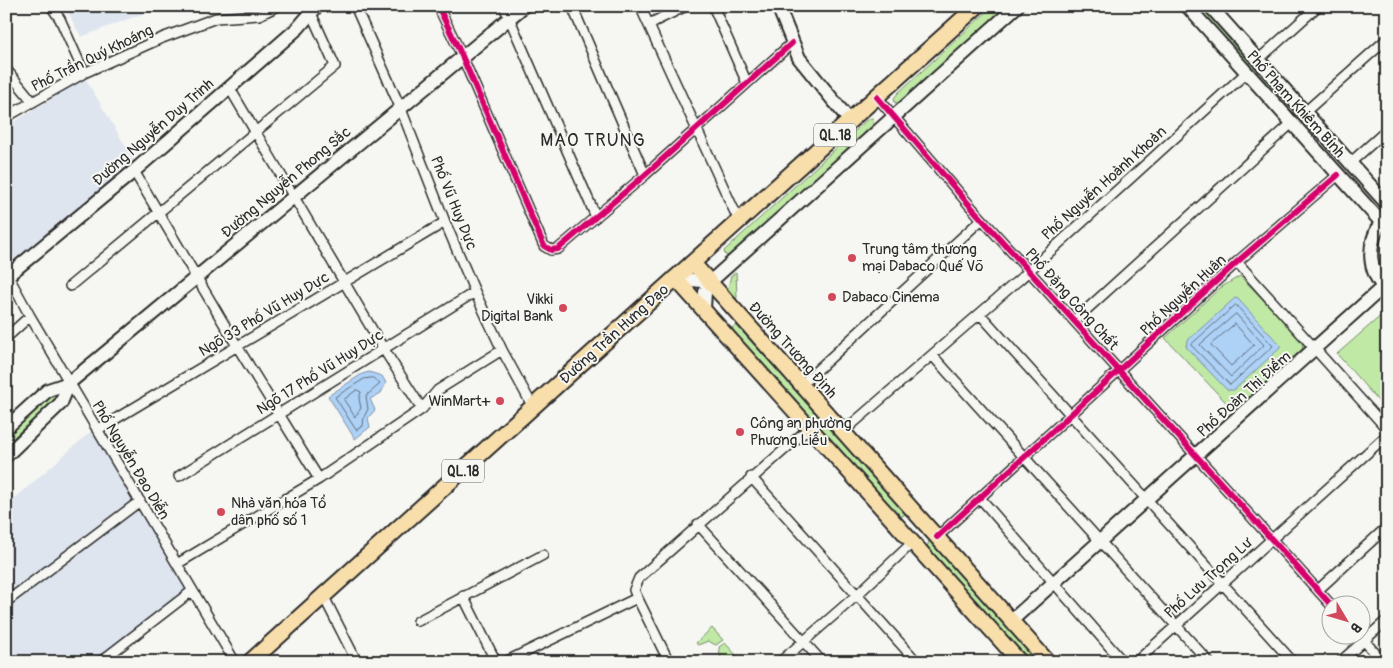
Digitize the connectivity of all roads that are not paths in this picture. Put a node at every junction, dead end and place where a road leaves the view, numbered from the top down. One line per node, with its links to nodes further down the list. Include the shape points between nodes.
1 (51, 6): 26 (street)
2 (278, 6): 26 (street, Phố Trần Quý Khoáng, via 259,15 230,15 203,22)
3 (355, 6): 31 (street, Phố Vũ Huy Dực)
4 (438, 6): 22 (street)
5 (504, 6): 18 (street)
6 (524, 6): 18 (street, Đường Nguyễn Phong Sắc)
7 (572, 6): 43 (street)
8 (640, 6): 19 (street)
9 (686, 6): 19 (street)
10 (713, 6): 27 (street)
11 (778, 6): 21 (street)
12 (977, 6): 29 (highway, Đường Trần Hưng Đạo / QL.18)
13 (1017, 6): 34 (street)
14 (1186, 6): 25 (street, Phố Phạm Khiêm Bính)
15 (1210, 6): 23 (street, Phố Phạm Khiêm Bính)
16 (1318, 6): 23 (street)
17 (314, 10): 28 (street, Đường Nguyễn Duy Trinh); 39 (street, via 336,66)
18 (509, 19): 22 (street, Đường Nguyễn Phong Sắc); 47 (street)
19 (649, 24): 37 (street)
20 (1387, 39): 32 (street)
21 (792, 43): 27 (street); 35 (street, via 803,64)
22 (462, 56): 31 (street, Đường Nguyễn Phong Sắc); 47 (street, via 544,246 558,249)
23 (1258, 60): 32 (street, Phố Phạm Khiêm Bính)
24 (6, 69): 30 (street)
25 (1246, 73): 36 (street, Phố Phạm Khiêm Bính); 53 (street, Phố Nguyễn Hoành Khoản)
26 (84, 74): 30 (street, Phố Trần Quý Khoáng)
27 (747, 83): 37 (street)
28 (230, 87): 39 (street); 41 (street, Đường Nguyễn Duy Trinh)
29 (877, 97): 34 (street, Phố Đặng Công Chất); 35 (highway, Đường Trần Hưng Đạo / QL.18)
30 (33, 102): 33 (street, Phố Trần Quý Khoáng)
31 (401, 109): 44 (street, Đường Nguyễn Phong Sắc); 50 (street, Phố Vũ Huy Dực)
32 (1305, 112): 40 (street, Phố Phạm Khiêm Bính)
33 (7, 117)
34 (895, 117): 48 (street, Phố Đặng Công Chất); 58 (street)
35 (850, 121): 49 (highway, Đường Trần Hưng Đạo / QL.18)
36 (1292, 123): 42 (street, Phố Phạm Khiêm Bính); 65 (street)
37 (695, 130): 43 (street); 49 (street)
38 (1387, 130): 40 (street)
39 (255, 132): 44 (street); 46 (street)
40 (1350, 163): 45 (street, Phố Phạm Khiêm Bính)
41 (134, 170): 46 (street); 54 (street, Đường Nguyễn Duy Trinh)
42 (1338, 174): 51 (street, Phố Nguyễn Huân); 60 (street, Phố Phạm Khiêm Bính, via 1381,222 1373,237 1371,252 1373,268)
43 (645, 175): 47 (street)
44 (293, 196): 55 (street, Đường Nguyễn Phong Sắc); 57 (street)
45 (1387, 204)
46 (158, 214): 55 (street); 59 (street)
47 (596, 217)
48 (982, 219): 53 (street, Phố Đặng Công Chất); 74 (street)
49 (738, 221): 52 (highway, Đường Trần Hưng Đạo / QL.18)
50 (445, 222): 57 (street, Ngõ 33 Phố Vũ Huy Dực); 61 (street, Phố Vũ Huy Dực)
51 (1237, 262): 69 (street); 72 (street, Phố Nguyễn Huân)
52 (692, 263): 56 (highway, Đường Trần Hưng Đạo / QL.18); 58 (main road, Đường Trương Định)
53 (1030, 269): 63 (street, Phố Nguyễn Hoành Khoản); 65 (street, Phố Đặng Công Chất)
54 (7, 274): 64 (street, Phố Nguyễn Đạo Diễn)
55 (198, 277): 67 (street); 73 (street, Đường Nguyễn Phong Sắc)
56 (675, 278): 58 (street); 62 (main road); 75 (highway, Đường Trần Hưng Đạo / QL.18)
57 (345, 281): 67 (street, Ngõ 33 Phố Vũ Huy Dực); 68 (street)
58 (710, 282): 62 (street, via 704,296); 74 (main road, Đường Trương Định)
59 (70, 286)
60 (1385, 289): 69 (street, Phố Đoàn Thị Điểm)
61 (475, 292): 68 (street, Ngõ 17 Phố Vũ Huy Dực); 70 (street, Phố Vũ Huy Dực)
62 (704, 309): 80 (main road)
63 (980, 314): 71 (street, Phố Nguyễn Hoành Khoản); 78 (street)
64 (30, 316): 66 (street); 73 (street, Phố Nguyễn Đạo Diễn)
65 (1075, 320): 72 (street, Phố Đặng Công Chất)
66 (6, 338)
67 (237, 346): 77 (street); 82 (street, Ngõ 33 Phố Vũ Huy Dực)
68 (383, 348): 76 (street); 77 (street, Ngõ 17 Phố Vũ Huy Dực)
69 (1314, 348): 81 (street); 85 (street, Phố Đoàn Thị Điểm)
70 (502, 350): 75 (street, Phố Vũ Huy Dực); 76 (street, via 438,390)
71 (932, 355): 83 (street, Phố Nguyễn Hoành Khoản); 87 (street)
72 (1120, 370): 78 (street, Phố Nguyễn Huân); 85 (street, Phố Đặng Công Chất)
73 (70, 383): 79 (street, Đường Nguyễn Phong Sắc, via 48,390); 82 (street, Phố Nguyễn Đạo Diễn); 86 (street, Đường Nguyễn Phong Sắc, via 61,403)
74 (802, 384): 83 (main road, Đường Trương Định)
75 (533, 407): 109 (highway, Đường Trần Hưng Đạo / QL.18)
76 (422, 409): 90 (street)
77 (279, 414): 88 (street, Ngõ 17 Phố Vũ Huy Dực); 90 (street)
78 (1071, 415): 87 (street, Phố Nguyễn Huân); 92 (street)
79 (6, 428)
80 (809, 428): 89 (street); 99 (main road)
81 (1387, 429)
82 (97, 430): 93 (street, Phố Nguyễn Đạo Diễn)
83 (844, 431): 96 (main road, Đường Trương Định)
84 (1387, 435): 97 (street, Phố Lưu Trọng Lư)
85 (1196, 454): 92 (street, Phố Đoàn Thị Điểm); 97 (street, Phố Đặng Công Chất)
86 (6, 456)
87 (1025, 457): 91 (street, Phố Nguyễn Huân); 98 (street)
88 (179, 476)
89 (751, 477): 94 (street); 106 (street)
90 (319, 479): 101 (street)
91 (980, 498): 96 (street, Phố Nguyễn Huân); 102 (street)
92 (1145, 500): 98 (street, Phố Đoàn Thị Điểm); 103 (street)
93 (140, 501): 101 (street, Phố Nguyễn Đạo Diễn); 111 (street)
94 (698, 524): 110 (street, via 639,578 634,590); 117 (street)
95 (1387, 527): 104 (street)
96 (933, 532): 99 (main road); 114 (main road, Đường Trương Định)
97 (1271, 539): 103 (street, Phố Lưu Trọng Lư); 104 (street, Phố Đặng Công Chất)
98 (1100, 541): 102 (street, Phố Đoàn Thị Điểm); 115 (street)
99 (912, 543): 106 (street); 130 (main road)
100 (543, 556): 107 (street)
101 (177, 564): 105 (street, Phố Nguyễn Đạo Diễn)
102 (1054, 582): 114 (street, Phố Đoàn Thị Điểm); 132 (street)
103 (1222, 585): 115 (street, Phố Lưu Trọng Lư); 135 (street)
104 (1318, 590): 108 (street, Phố Đặng Công Chất)
105 (192, 591): 120 (street); 121 (street, Phố Nguyễn Đạo Diễn)
106 (857, 595): 117 (street); 129 (street)
107 (463, 596): 113 (street); 124 (street)
108 (1323, 596)
109 (324, 597): 122 (highway, Đường Trần Hưng Đạo / QL.18); 123 (street)
110 (637, 598): 125 (street); 126 (street)
111 (6, 602)
112 (1387, 620): 116 (street)
113 (418, 621)
114 (1011, 621): 131 (main road, Đường Trương Định)
115 (1176, 626): 133 (street, Phố Lưu Trọng Lư); 134 (street)
116 (1370, 632)
117 (803, 640): 127 (street); 128 (street)
118 (1355, 646): 136 (street)
119 (1369, 646): 137 (street)
120 (100, 662)
121 (235, 662)
122 (250, 662)
123 (357, 662)
124 (496, 662)
125 (505, 662)
126 (670, 662)
127 (780, 662)
128 (822, 662)
129 (916, 662)
130 (1020, 662)
131 (1048, 662)
132 (1123, 662)
133 (1136, 662)
134 (1209, 662)
135 (1293, 662)
136 (1340, 662)
137 (1383, 662)

